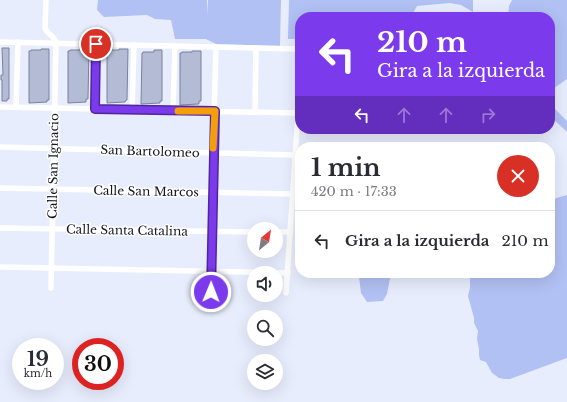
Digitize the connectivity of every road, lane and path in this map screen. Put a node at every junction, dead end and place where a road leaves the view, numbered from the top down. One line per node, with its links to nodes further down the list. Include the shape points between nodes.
1 (46, 0): 4 (street, via 44,28 55,38)
2 (0, 42): 3 (street)
3 (18, 42): 4 (street); 12 (street)
4 (56, 43): 5 (street); 13 (street, Calle San Ignacio)
5 (96, 44): 6 (street); 14 (street)
6 (134, 45): 7 (street); 15 (street)
7 (175, 46): 8 (street); 16 (street)
8 (216, 47): 9 (street); 17 (street)
9 (256, 48): 10 (street); 18 (street)
10 (295, 49)
11 (0, 107): 12 (street)
12 (16, 107): 13 (street)
13 (55, 108): 14 (street); 21 (street, Calle San Ignacio)
14 (95, 109): 15 (street)
15 (132, 110): 16 (street)
16 (173, 110): 17 (street)
17 (215, 111): 18 (street); 22 (street)
18 (255, 112): 19 (street)
19 (295, 113)
20 (0, 147): 21 (street, San Bartolomeo)
21 (54, 148): 22 (street, San Bartolomeo); 25 (street, Calle San Ignacio)
22 (213, 152): 23 (street, San Bartolomeo); 26 (street)
23 (295, 155): 27 (street)
24 (0, 188): 25 (street, Calle San Marcos)
25 (53, 189): 26 (street, Calle San Marcos); 29 (street, Calle San Ignacio)
26 (213, 192): 27 (street, Calle San Marcos); 30 (street)
27 (292, 194): 33 (street)
28 (0, 228): 29 (street, Calle Santa Catalina)
29 (52, 228): 30 (street, Calle Santa Catalina); 35 (street, Calle San Ignacio)
30 (212, 231): 31 (street, Calle Santa Catalina); 36 (street)
31 (247, 232)
32 (283, 232): 33 (street)
33 (290, 232): 37 (street)
34 (0, 267): 35 (street)
35 (51, 268): 36 (street); 38 (street, Calle San Ignacio)
36 (211, 272): 37 (street); 39 (street)
37 (288, 272): 40 (street)
38 (51, 288)
39 (211, 292)
40 (286, 293)

